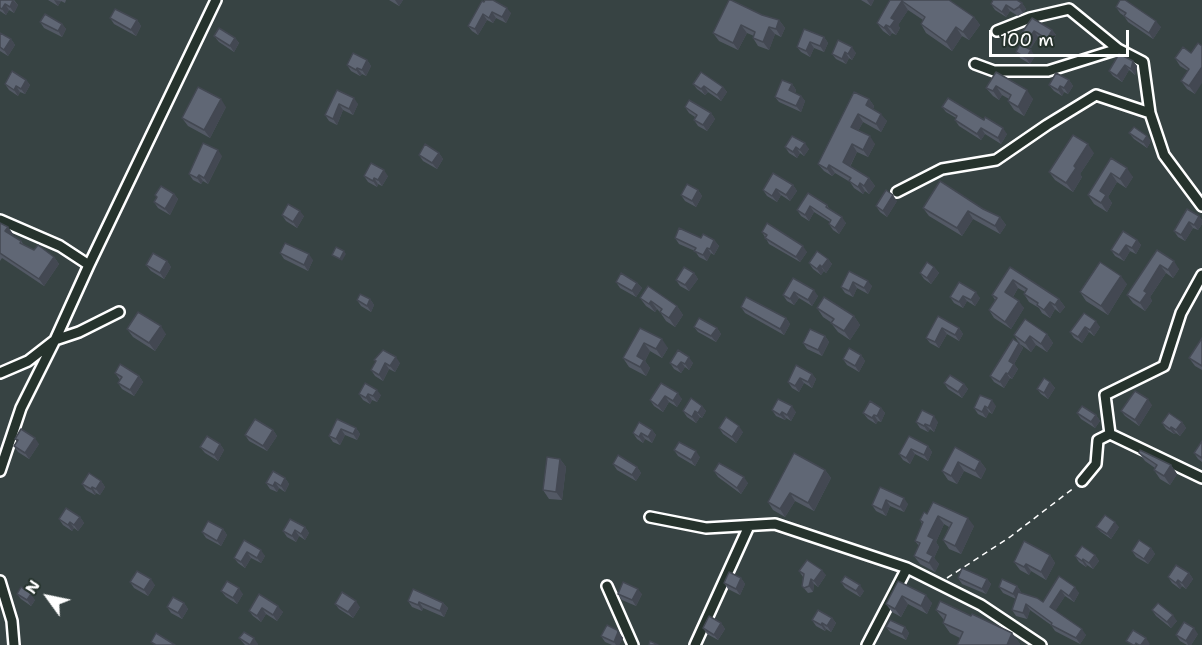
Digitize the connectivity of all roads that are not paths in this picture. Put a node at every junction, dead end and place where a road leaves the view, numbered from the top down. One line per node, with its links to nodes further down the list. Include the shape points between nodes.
1 (216, 0): 9 (street)
2 (997, 30): 3 (street, via 1069,9)
3 (1118, 49): 4 (street, via 1048,71 994,71); 5 (street, via 1143,62)
4 (975, 64)
5 (1150, 113): 6 (street, via 1096,95 996,160 942,169); 7 (street, via 1164,155)
6 (897, 192)
7 (1202, 206)
8 (0, 220): 9 (street, via 60,246)
9 (89, 265): 12 (street)
10 (1202, 275): 14 (street, via 1181,312 1164,366 1106,395)
11 (119, 312): 12 (street)
12 (55, 340): 13 (street, via 28,361); 15 (street, via 21,408)
13 (0, 373)
14 (1110, 434): 16 (street); 17 (street, via 1098,440 1096,464)
15 (0, 471)
16 (1202, 478)
17 (1082, 481)
18 (650, 517): 19 (street, via 706,528)
19 (749, 525): 20 (street, via 775,524); 25 (street)
20 (908, 568): 26 (street); 27 (street, via 981,605)
21 (0, 581): 23 (street, via 12,621)
22 (607, 586): 24 (street)
23 (14, 645)
24 (633, 645)
25 (695, 645)
26 (867, 645)
27 (1041, 645)

